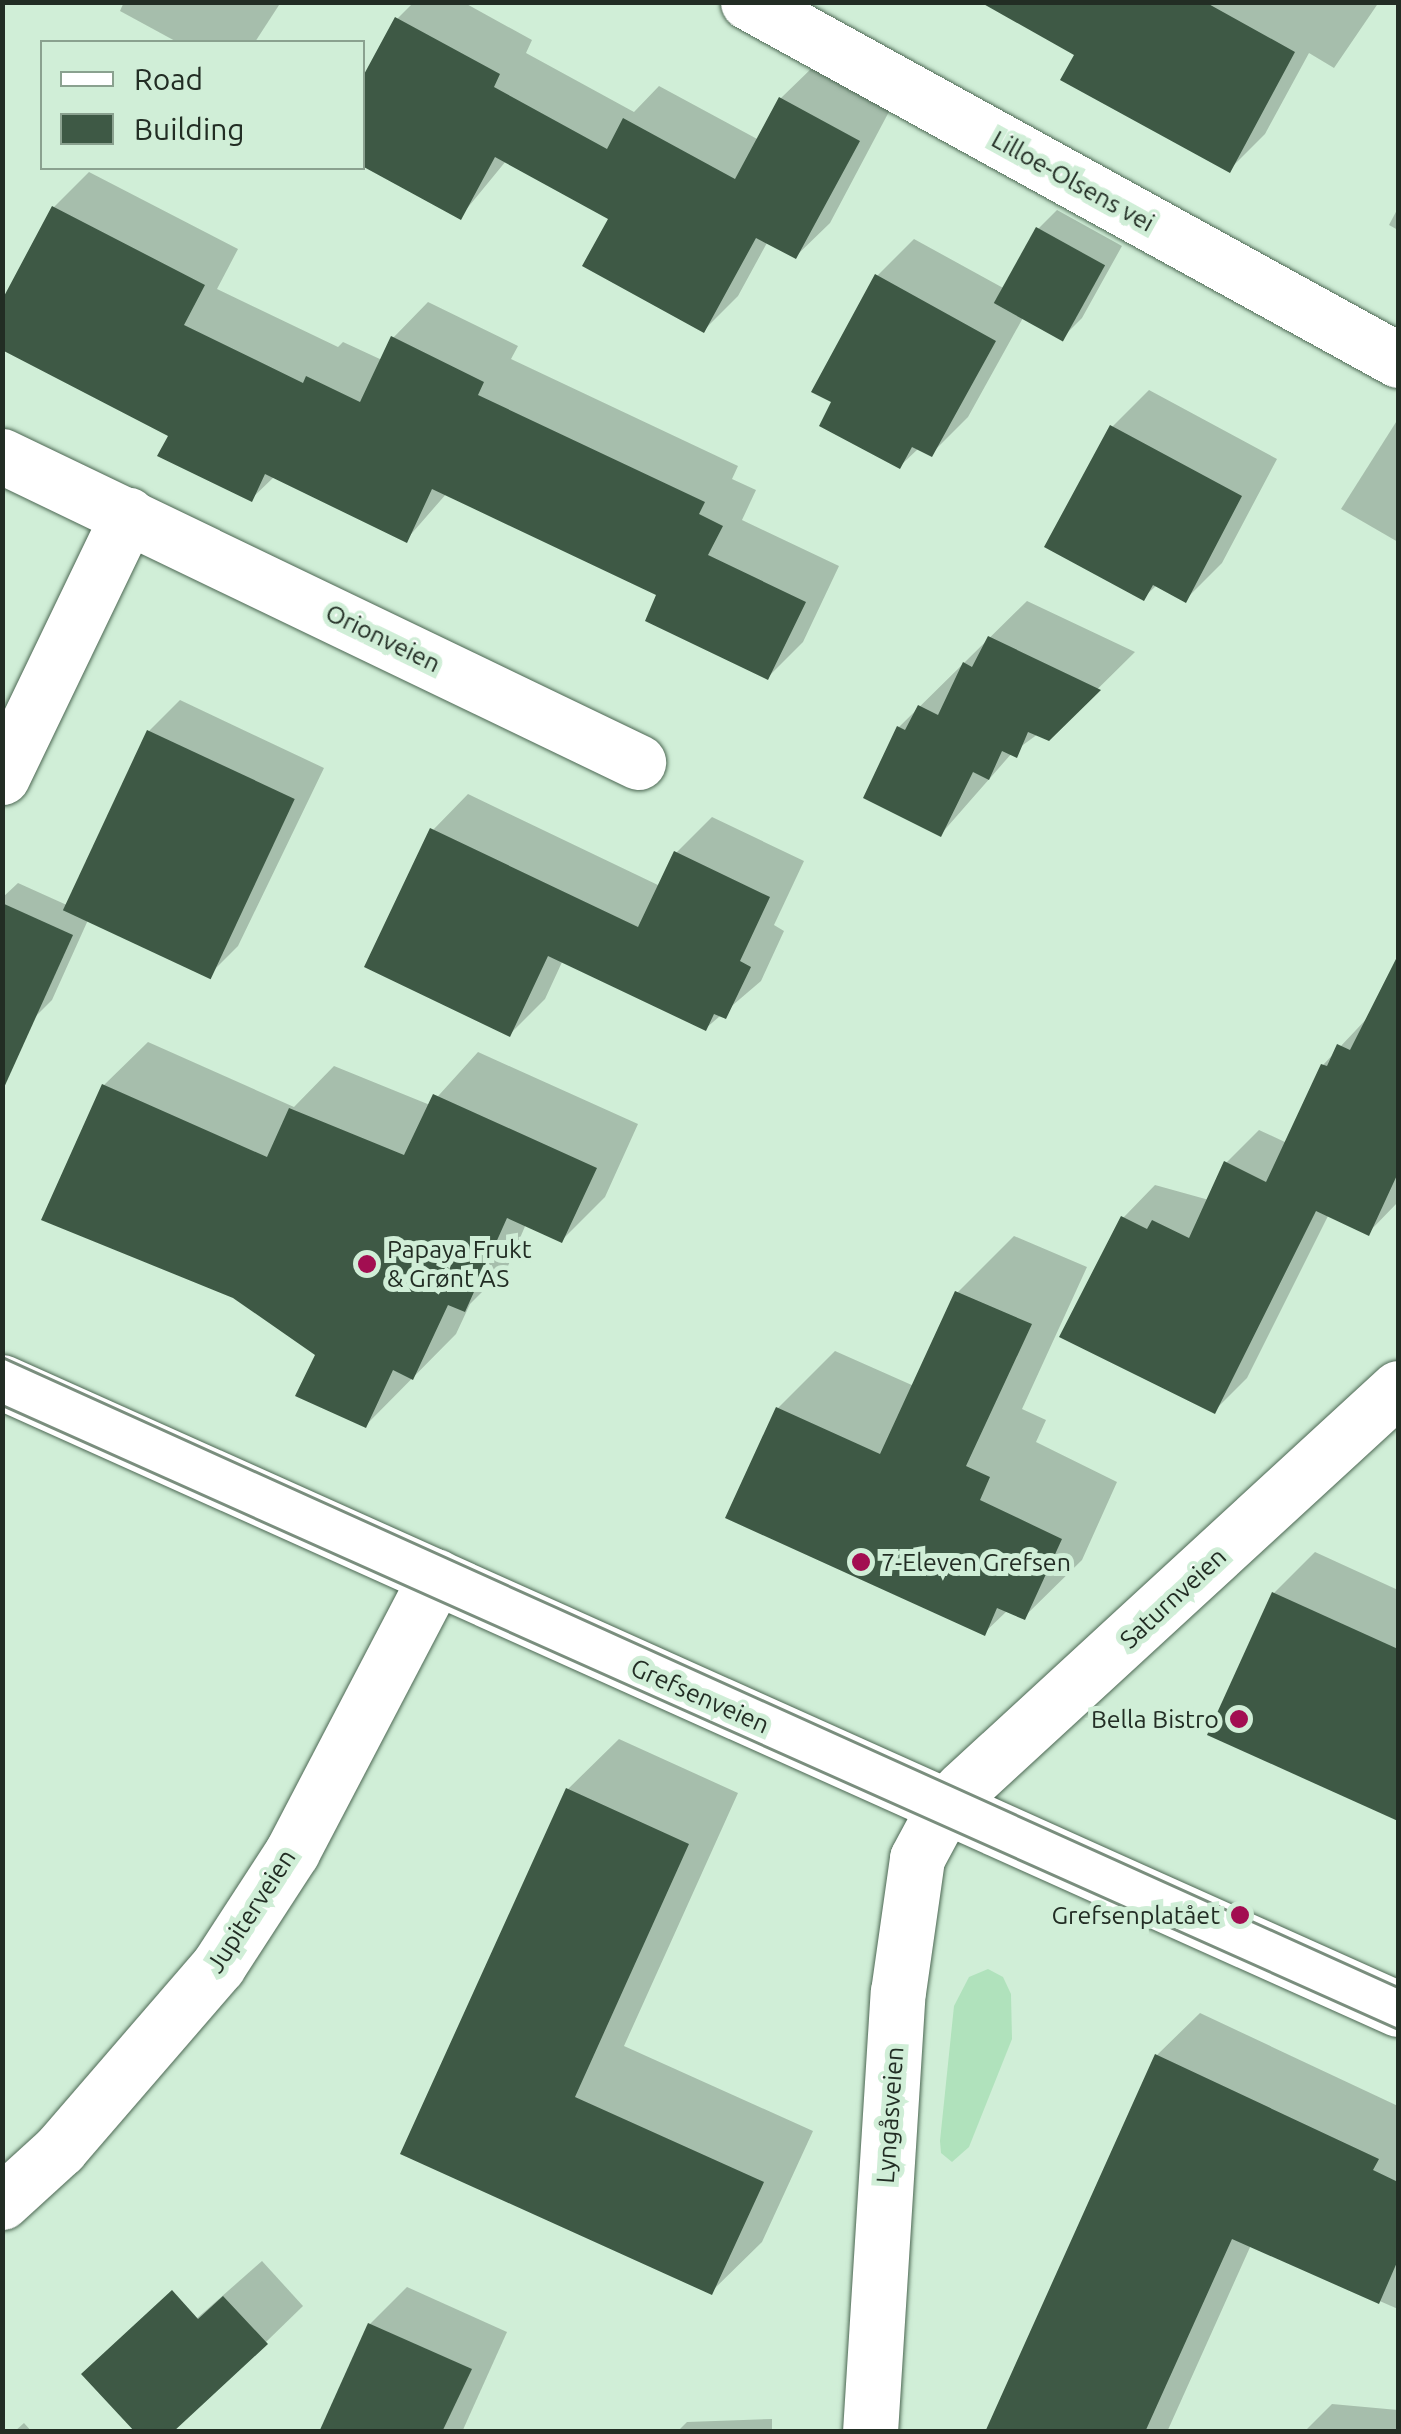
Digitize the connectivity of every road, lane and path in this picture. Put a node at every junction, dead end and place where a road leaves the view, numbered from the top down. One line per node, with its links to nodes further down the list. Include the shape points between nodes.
1 (748, 2): 2 (street, Lilloe-Olsens vei)
2 (1398, 360)
3 (2, 456): 4 (street, Orionveien)
4 (128, 515): 5 (street, Orionveien); 6 (street)
5 (638, 762)
6 (2, 777)
7 (2, 1382): 9 (street, Grefsenveien)
8 (1398, 1388): 10 (street, Saturnveien)
9 (436, 1576): 10 (street, Grefsenveien); 12 (street, Jupiterveien, via 292,1852 218,1966 60,2149)
10 (945, 1806): 11 (street, Grefsenveien); 13 (street, Lyngåsveien, via 917,1858 898,1992)
11 (1398, 2009)
12 (2, 2202)
13 (870, 2432)

